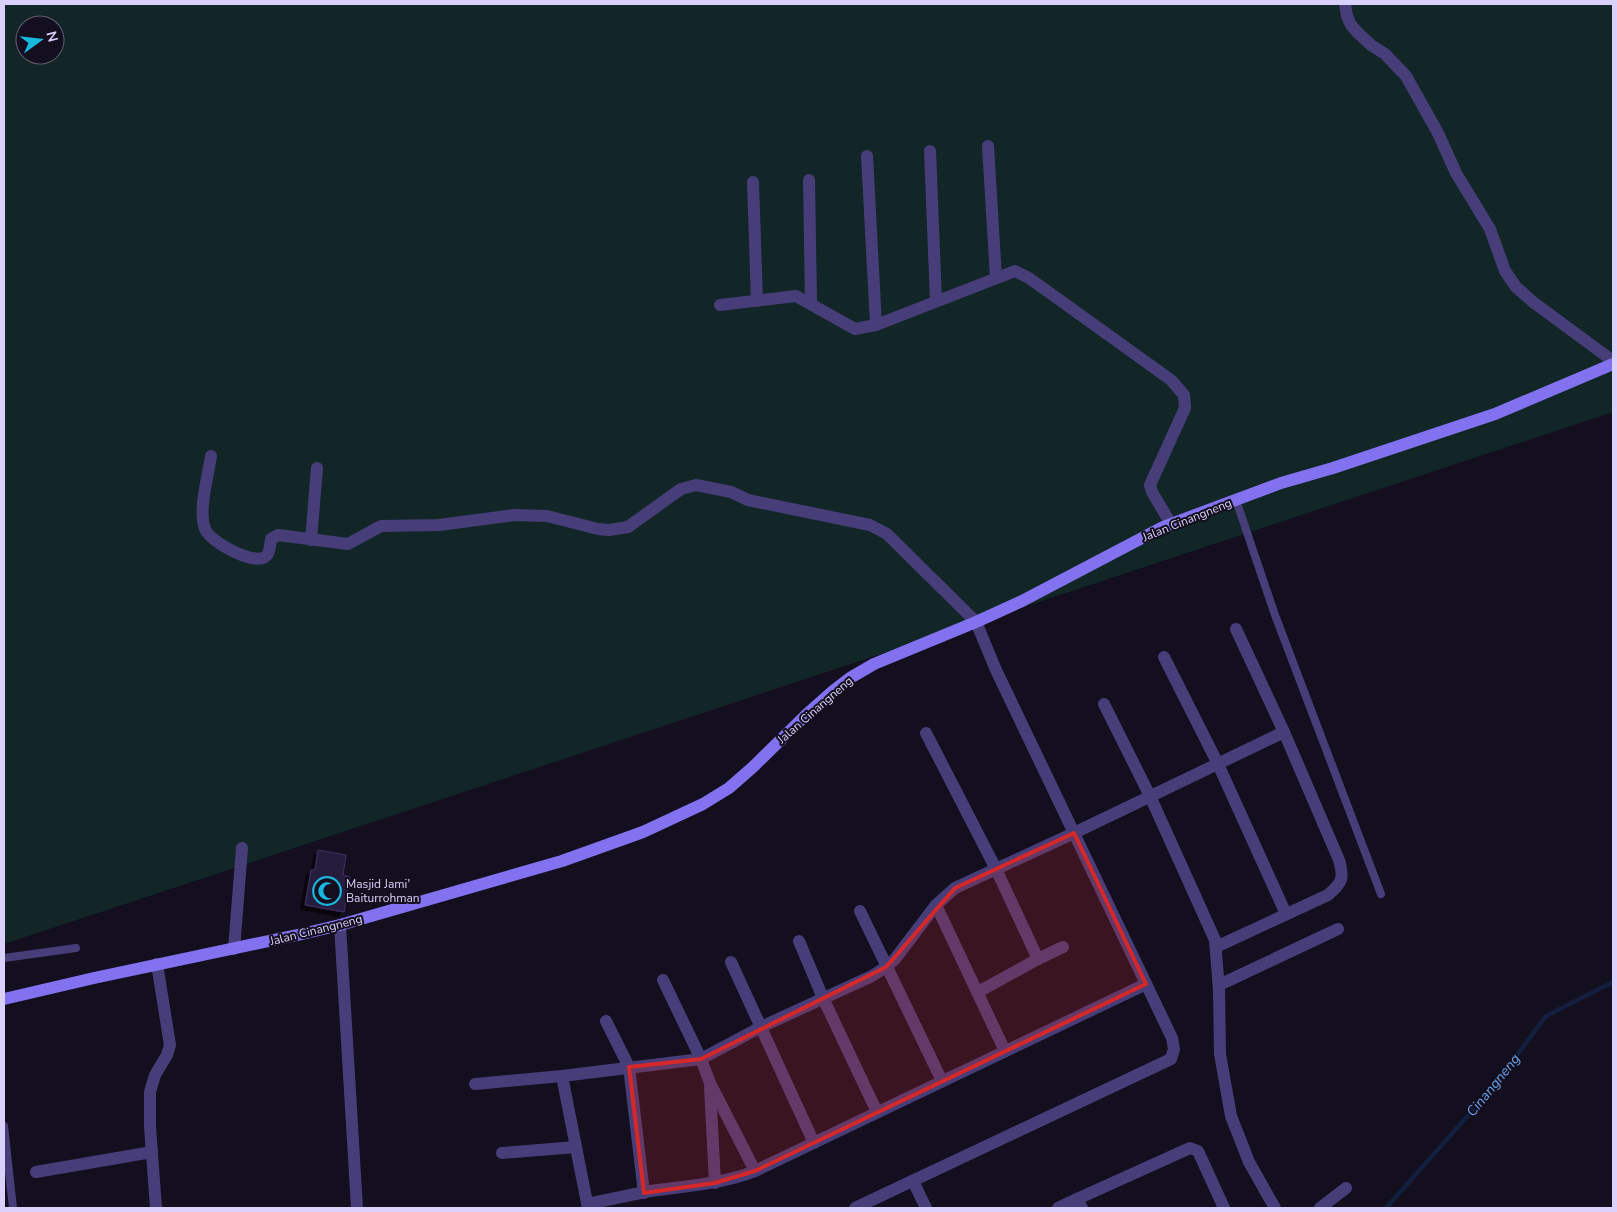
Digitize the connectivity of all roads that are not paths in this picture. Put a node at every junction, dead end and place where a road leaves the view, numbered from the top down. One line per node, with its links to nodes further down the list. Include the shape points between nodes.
1 (1345, 4): 13 (street, via 1354,29 1385,54 1411,84 1456,174 1490,230 1505,271 1516,287)
2 (988, 146): 7 (street)
3 (930, 151): 9 (street)
4 (867, 156): 12 (street)
5 (809, 180): 10 (street)
6 (752, 182): 8 (street)
7 (996, 278): 9 (street); 17 (street, via 1015,271 1029,278 1171,380 1184,395 1185,408 1150,485)
8 (756, 301): 10 (street, via 796,296); 11 (street)
9 (936, 301): 12 (street)
10 (812, 304): 12 (street, via 855,329)
11 (720, 305)
12 (876, 325)
13 (1613, 362): 16 (street, Jalan Cinangneng, via 1495,414)
14 (211, 456): 18 (street, via 203,517 206,531 213,540 231,550 263,558 268,554 271,539 278,535)
15 (317, 468): 18 (street)
16 (1236, 500): 17 (street, Jalan Cinangneng); 30 (lane, via 1275,616)
17 (1171, 524): 19 (street, Jalan Cinangneng)
18 (311, 540): 19 (street, via 348,544 381,526 439,525 515,515 547,516 609,530 628,527 682,489 696,486 878,528)
19 (976, 622): 27 (street); 34 (street, Jalan Cinangneng, via 874,664 850,678 741,778 703,804 643,832 562,861)
20 (1236, 629): 23 (street)
21 (1164, 657): 25 (street)
22 (1104, 704): 26 (street)
23 (1284, 732): 25 (street); 33 (street, via 1343,874 1339,886 1328,895)
24 (926, 733): 29 (street)
25 (1218, 764): 26 (street); 33 (street)
26 (1150, 796): 27 (street); 38 (street)
27 (1074, 833): 29 (street); 47 (street)
28 (242, 848): 40 (street)
29 (996, 869): 31 (street, via 956,888); 42 (street)
30 (1381, 894)
31 (936, 905): 45 (street); 49 (street)
32 (860, 911): 45 (street)
33 (1286, 914): 38 (street)
34 (340, 924): 40 (street, Jalan Cinangneng); 77 (street)
35 (1338, 929): 48 (street)
36 (798, 941): 50 (street)
37 (1063, 947): 42 (street)
38 (1216, 947): 48 (street)
39 (76, 948): 41 (lane)
40 (234, 949): 44 (street, Jalan Cinangneng)
41 (4, 958)
42 (1038, 959): 49 (street)
43 (731, 962): 53 (street)
44 (157, 964): 51 (street, Jalan Cinangneng); 65 (street, via 170,1045 150,1092)
45 (886, 967): 50 (street); 58 (street)
46 (663, 980): 55 (street)
47 (1146, 984): 54 (street); 69 (street, via 1172,1038 1171,1059)
48 (1219, 985): 82 (street, via 1220,1054 1231,1116 1249,1162)
49 (978, 992): 54 (street)
50 (823, 998): 53 (street); 61 (street)
51 (4, 999)
52 (606, 1021): 56 (street)
53 (761, 1027): 55 (street); 63 (street)
54 (1005, 1051): 58 (street)
55 (701, 1059): 56 (street); 59 (street)
56 (630, 1068): 57 (street); 72 (street)
57 (562, 1076): 60 (street); 64 (street)
58 (942, 1081): 61 (street)
59 (710, 1083): 67 (street); 70 (street)
60 (475, 1084)
61 (878, 1112): 63 (street)
62 (4, 1126): 75 (lane)
63 (814, 1143): 67 (street)
64 (576, 1147): 66 (street); 74 (street)
65 (152, 1152): 68 (street); 76 (street)
66 (502, 1153)
67 (756, 1171): 70 (street)
68 (36, 1172)
69 (913, 1181): 78 (street); 79 (street)
70 (715, 1183): 72 (street)
71 (1346, 1188): 83 (street)
72 (644, 1192): 74 (street)
73 (1079, 1204): 80 (street); 81 (street, via 1190,1148 1198,1151)
74 (588, 1206)
75 (13, 1208)
76 (156, 1208)
77 (357, 1208)
78 (855, 1208)
79 (926, 1208)
80 (1058, 1208)
81 (1224, 1208)
82 (1275, 1208)
83 (1320, 1208)

